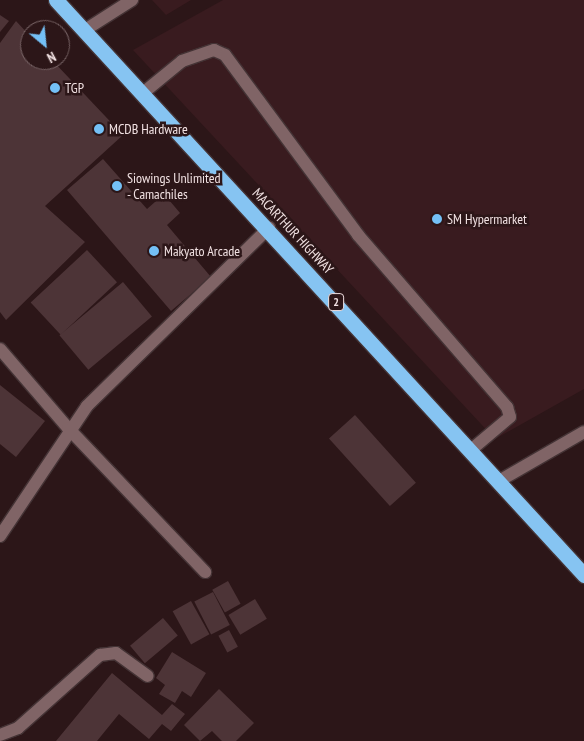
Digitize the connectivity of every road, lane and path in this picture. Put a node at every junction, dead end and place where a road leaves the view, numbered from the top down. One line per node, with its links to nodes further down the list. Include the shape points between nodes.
1 (56, 0): 3 (highway, MACARTHUR HIGHWAY / 2)
2 (132, 0): 3 (street)
3 (85, 30): 4 (highway, MACARTHUR HIGHWAY / 2)
4 (143, 93): 5 (highway, MACARTHUR HIGHWAY / 2); 9 (street, via 182,60 214,50 225,55 358,236 507,407 510,418)
5 (268, 228): 7 (street); 9 (highway, MACARTHUR HIGHWAY / 2)
6 (0, 350): 7 (street)
7 (68, 428): 11 (street, via 26,500); 12 (street)
8 (584, 432): 10 (street)
9 (471, 450): 10 (highway, MACARTHUR HIGHWAY / 2)
10 (499, 481): 13 (highway, MACARTHUR HIGHWAY / 2)
11 (0, 536)
12 (205, 572)
13 (584, 575)
14 (148, 676): 15 (street, via 116,653 100,656 18,728)
15 (0, 735)

